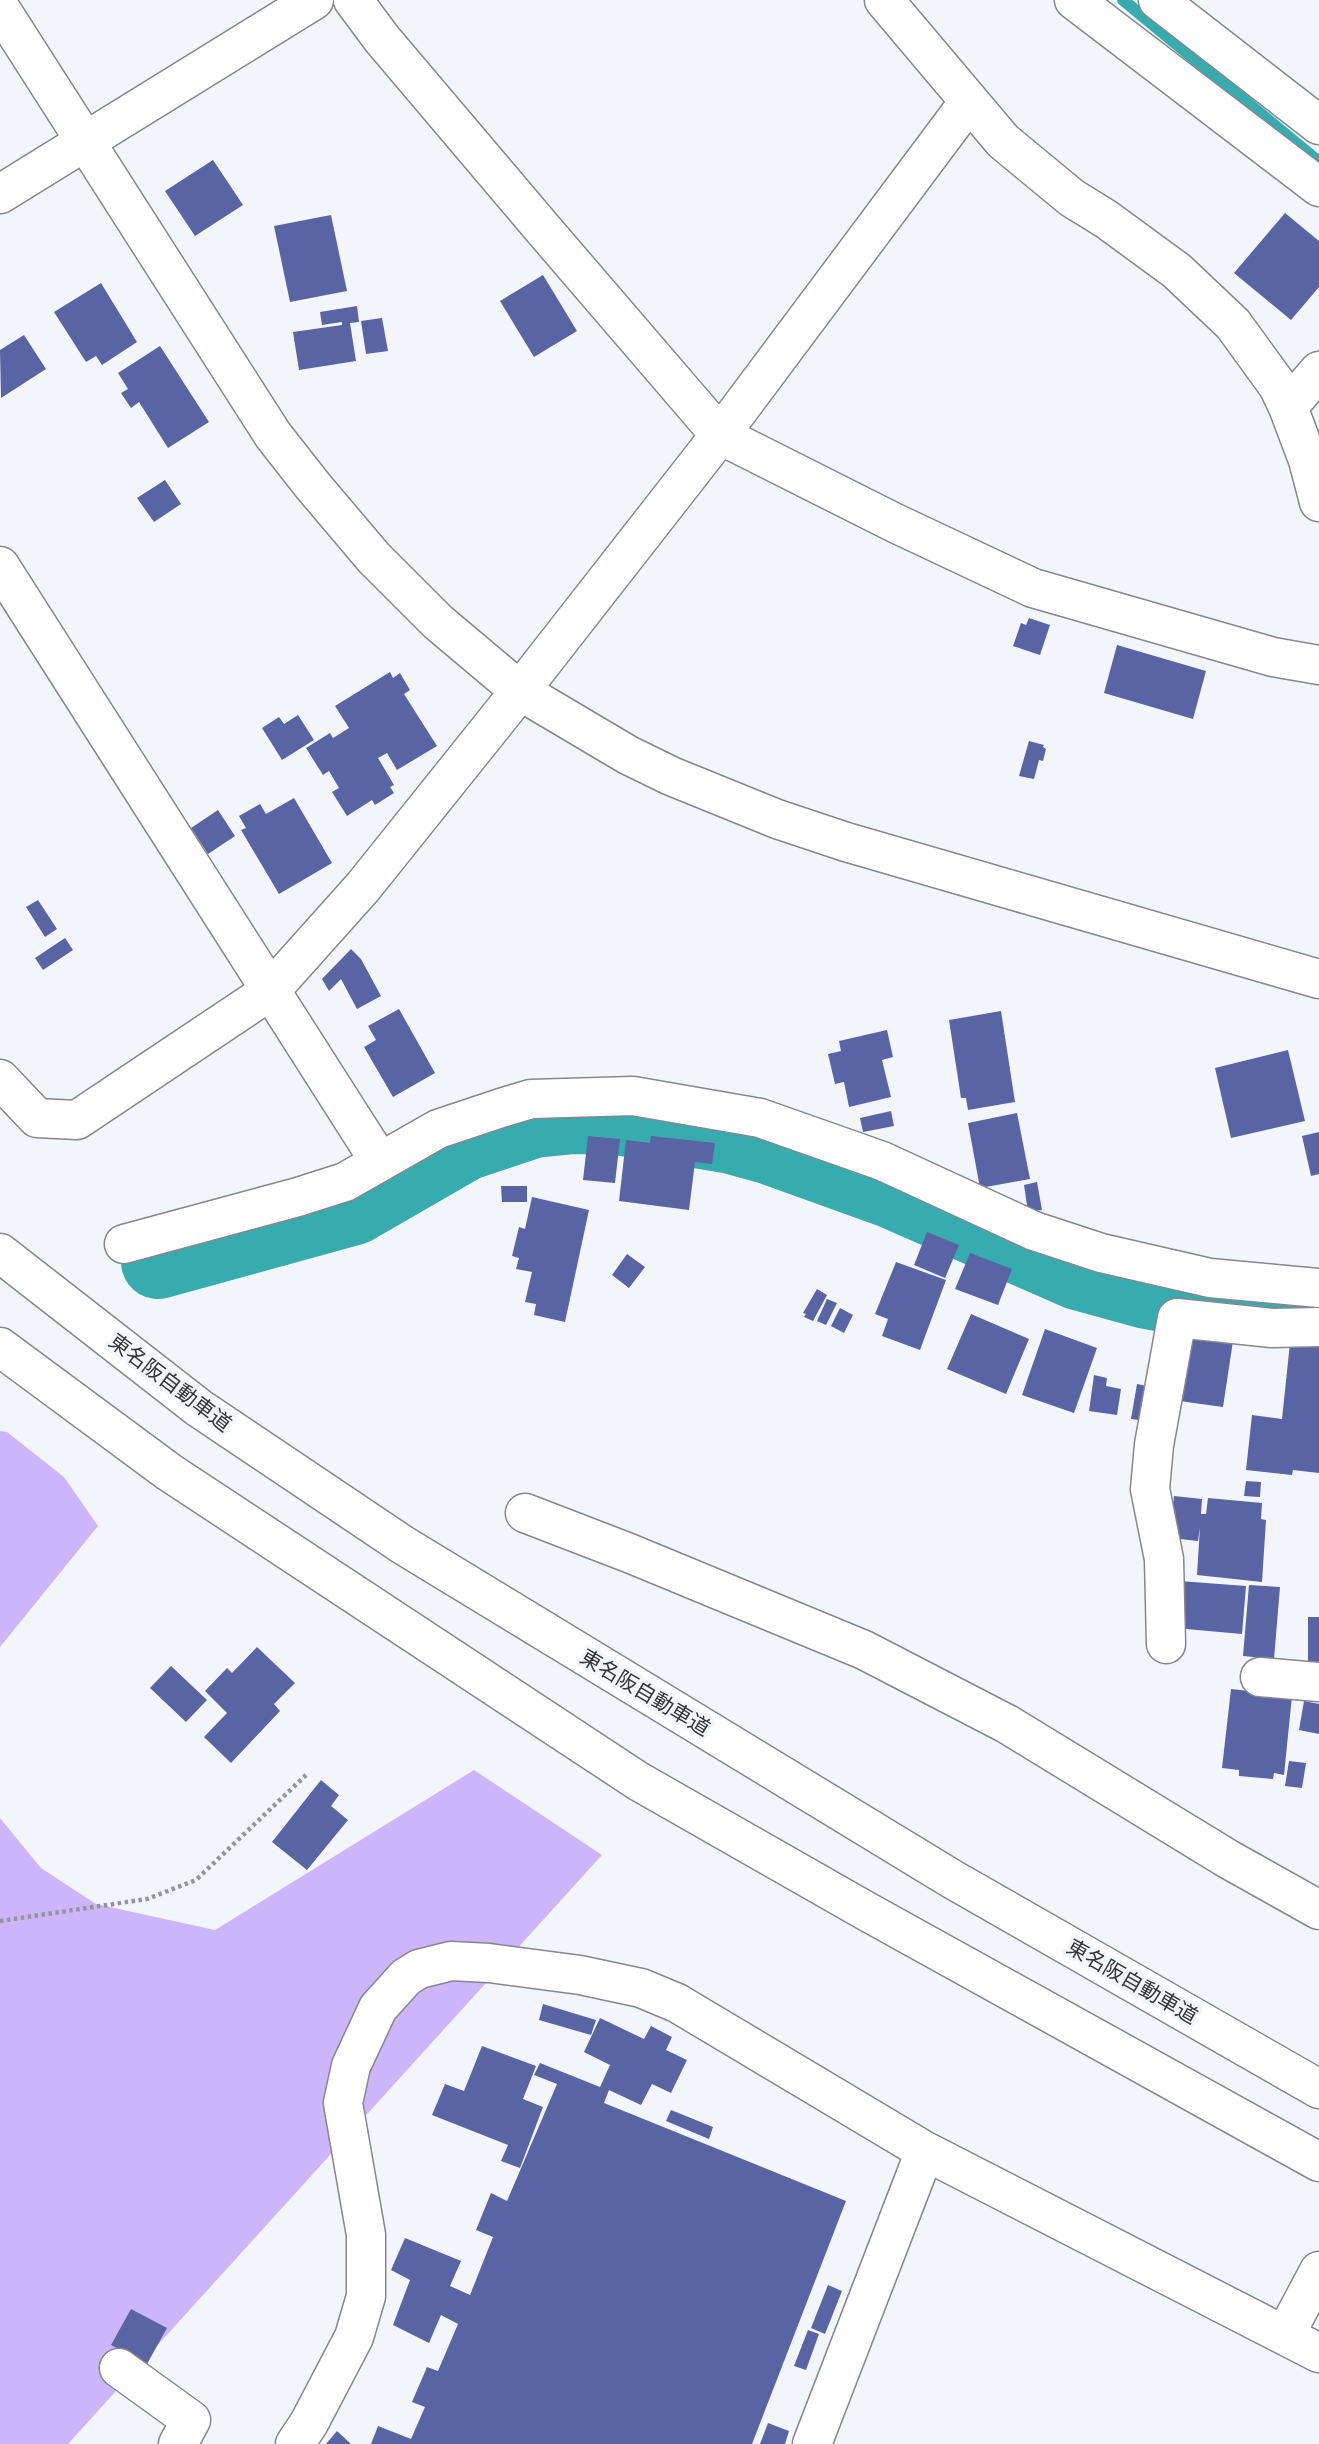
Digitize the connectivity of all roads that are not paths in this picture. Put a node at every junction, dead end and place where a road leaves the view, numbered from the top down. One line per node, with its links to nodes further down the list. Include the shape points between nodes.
1 (314, 0): 9 (main road)
2 (353, 0): 14 (main road)
3 (884, 0): 7 (main road)
4 (1074, 0): 10 (main road)
5 (1158, 0): 8 (main road)
6 (0, 8): 9 (main road)
7 (968, 103): 13 (main road, via 1042,174 1205,296 1254,352); 14 (main road)
8 (1319, 125)
9 (84, 140): 11 (main road); 18 (main road, via 273,435 313,486 374,558 438,622)
10 (1319, 187)
11 (0, 194)
12 (1319, 371): 13 (main road)
13 (1288, 407): 15 (main road)
14 (720, 435): 17 (main road, via 1033,588 1273,657); 18 (main road)
15 (1319, 502)
16 (0, 566): 20 (main road)
17 (1319, 665)
18 (520, 691): 19 (main road, via 628,755 777,819); 20 (main road, via 363,887)
19 (1319, 979)
20 (270, 991): 21 (main road, via 77,1119 37,1118); 22 (main road)
21 (0, 1079)
22 (380, 1162): 23 (main road, via 345,1182); 25 (main road, via 438,1129 531,1099 634,1096 760,1118 882,1161 1034,1231 1101,1253 1210,1278)
23 (124, 1244)
24 (0, 1253): 33 (main road, 東名阪自動車道, via 199,1408 404,1545 952,1879)
25 (1319, 1288)
26 (1319, 1327): 29 (main road, via 1272,1328 1177,1318 1150,1489 1164,1559)
27 (0, 1347): 35 (main road, via 169,1472 638,1780)
28 (525, 1513): 32 (main road, via 864,1650 1007,1724)
29 (1166, 1644)
30 (1260, 1677): 31 (main road)
31 (1319, 1682)
32 (1319, 1910)
33 (1319, 2089)
34 (925, 2151): 37 (main road); 41 (main road, via 677,2003 640,1988 489,1962 452,1961 419,1969 378,2008 351,2066 343,2103 366,2235 366,2296 354,2337); 42 (main road)
35 (1319, 2162)
36 (1319, 2271): 37 (main road)
37 (1285, 2336): 38 (main road)
38 (1319, 2353)
39 (119, 2368): 40 (main road, via 191,2420)
40 (178, 2444)
41 (295, 2444)
42 (812, 2444)

